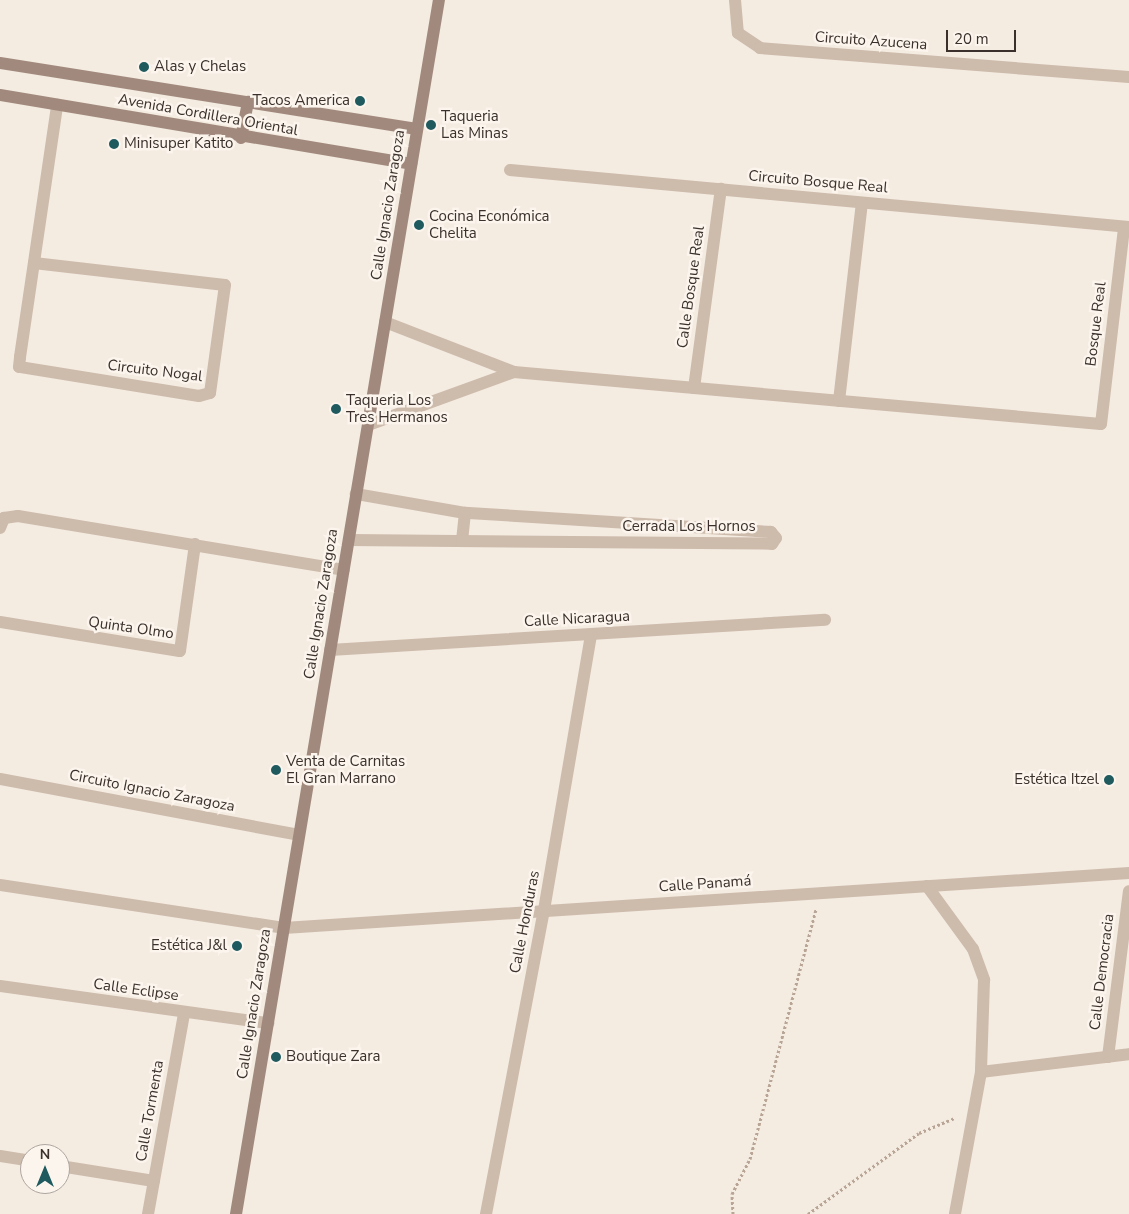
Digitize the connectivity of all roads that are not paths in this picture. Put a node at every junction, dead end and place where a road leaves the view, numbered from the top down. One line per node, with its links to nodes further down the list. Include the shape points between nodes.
1 (439, 0): 8 (main road, Calle Ignacio Zaragoza)
2 (735, 0): 4 (street, Circuito Azucena, via 738,33 760,48)
3 (0, 63): 6 (main road, Avenida Cordillera Oriental)
4 (1129, 77)
5 (0, 95): 7 (main road, Avenida Cordillera Oriental)
6 (248, 102): 8 (main road, Avenida Cordillera Oriental); 9 (main road)
7 (57, 105): 9 (main road, Avenida Cordillera Oriental); 15 (street, Circuito Nogal)
8 (417, 129): 10 (main road, Calle Ignacio Zaragoza)
9 (241, 138): 10 (main road, Avenida Cordillera Oriental)
10 (411, 164): 16 (main road, Calle Ignacio Zaragoza)
11 (510, 170): 12 (street, Circuito Bosque Real)
12 (720, 189): 13 (street, Circuito Bosque Real); 18 (street, Calle Bosque Real)
13 (862, 203): 14 (street, Circuito Bosque Real); 19 (street)
14 (1126, 227): 19 (street, Bosque Real, via 1101,424)
15 (34, 263): 15 (street, Circuito Nogal, via 19,367 199,396 210,393 225,285)
16 (385, 322): 17 (street); 20 (main road, Calle Ignacio Zaragoza)
17 (514, 372): 18 (street); 20 (street)
18 (694, 388): 19 (street)
19 (839, 401)
20 (368, 425): 21 (main road, Calle Ignacio Zaragoza)
21 (356, 494): 22 (street, Cerrada Los Hornos); 24 (main road, Calle Ignacio Zaragoza)
22 (465, 513): 25 (street); 25 (street, Cerrada Los Hornos, via 772,532 776,538 772,544)
23 (0, 528): 26 (street, via 4,518 18,516)
24 (348, 540): 25 (street, Cerrada Los Hornos); 27 (main road, Calle Ignacio Zaragoza)
25 (462, 541)
26 (195, 544): 27 (street); 29 (street, Quinta Olmo, via 180,651)
27 (344, 570): 31 (main road, Calle Ignacio Zaragoza)
28 (825, 620): 30 (street, Calle Nicaragua)
29 (0, 622)
30 (591, 635): 31 (street, Calle Nicaragua); 38 (street, Calle Honduras)
31 (330, 650): 33 (main road, Calle Ignacio Zaragoza)
32 (0, 779): 33 (street, Circuito Ignacio Zaragoza)
33 (299, 835): 39 (main road, Calle Ignacio Zaragoza)
34 (1129, 873): 36 (street, Calle Panamá)
35 (0, 885): 39 (street)
36 (927, 886): 38 (street, Calle Panamá); 45 (street, via 981,966)
37 (1129, 891): 44 (street, Calle Democracia)
38 (544, 910): 39 (street, Calle Panamá); 52 (street, Calle Honduras)
39 (284, 928): 42 (main road, Calle Ignacio Zaragoza)
40 (0, 986): 41 (street, Calle Eclipse)
41 (184, 1013): 42 (street, Calle Eclipse); 49 (street, Calle Tormenta)
42 (268, 1023): 51 (main road, Calle Ignacio Zaragoza)
43 (1129, 1054): 44 (street)
44 (1108, 1057): 45 (street)
45 (981, 1072): 53 (street)
46 (0, 1156): 47 (street)
47 (20, 1159)
48 (70, 1167): 49 (street)
49 (154, 1180): 50 (street, Calle Tormenta)
50 (148, 1214)
51 (236, 1214)
52 (486, 1214)
53 (955, 1214)

